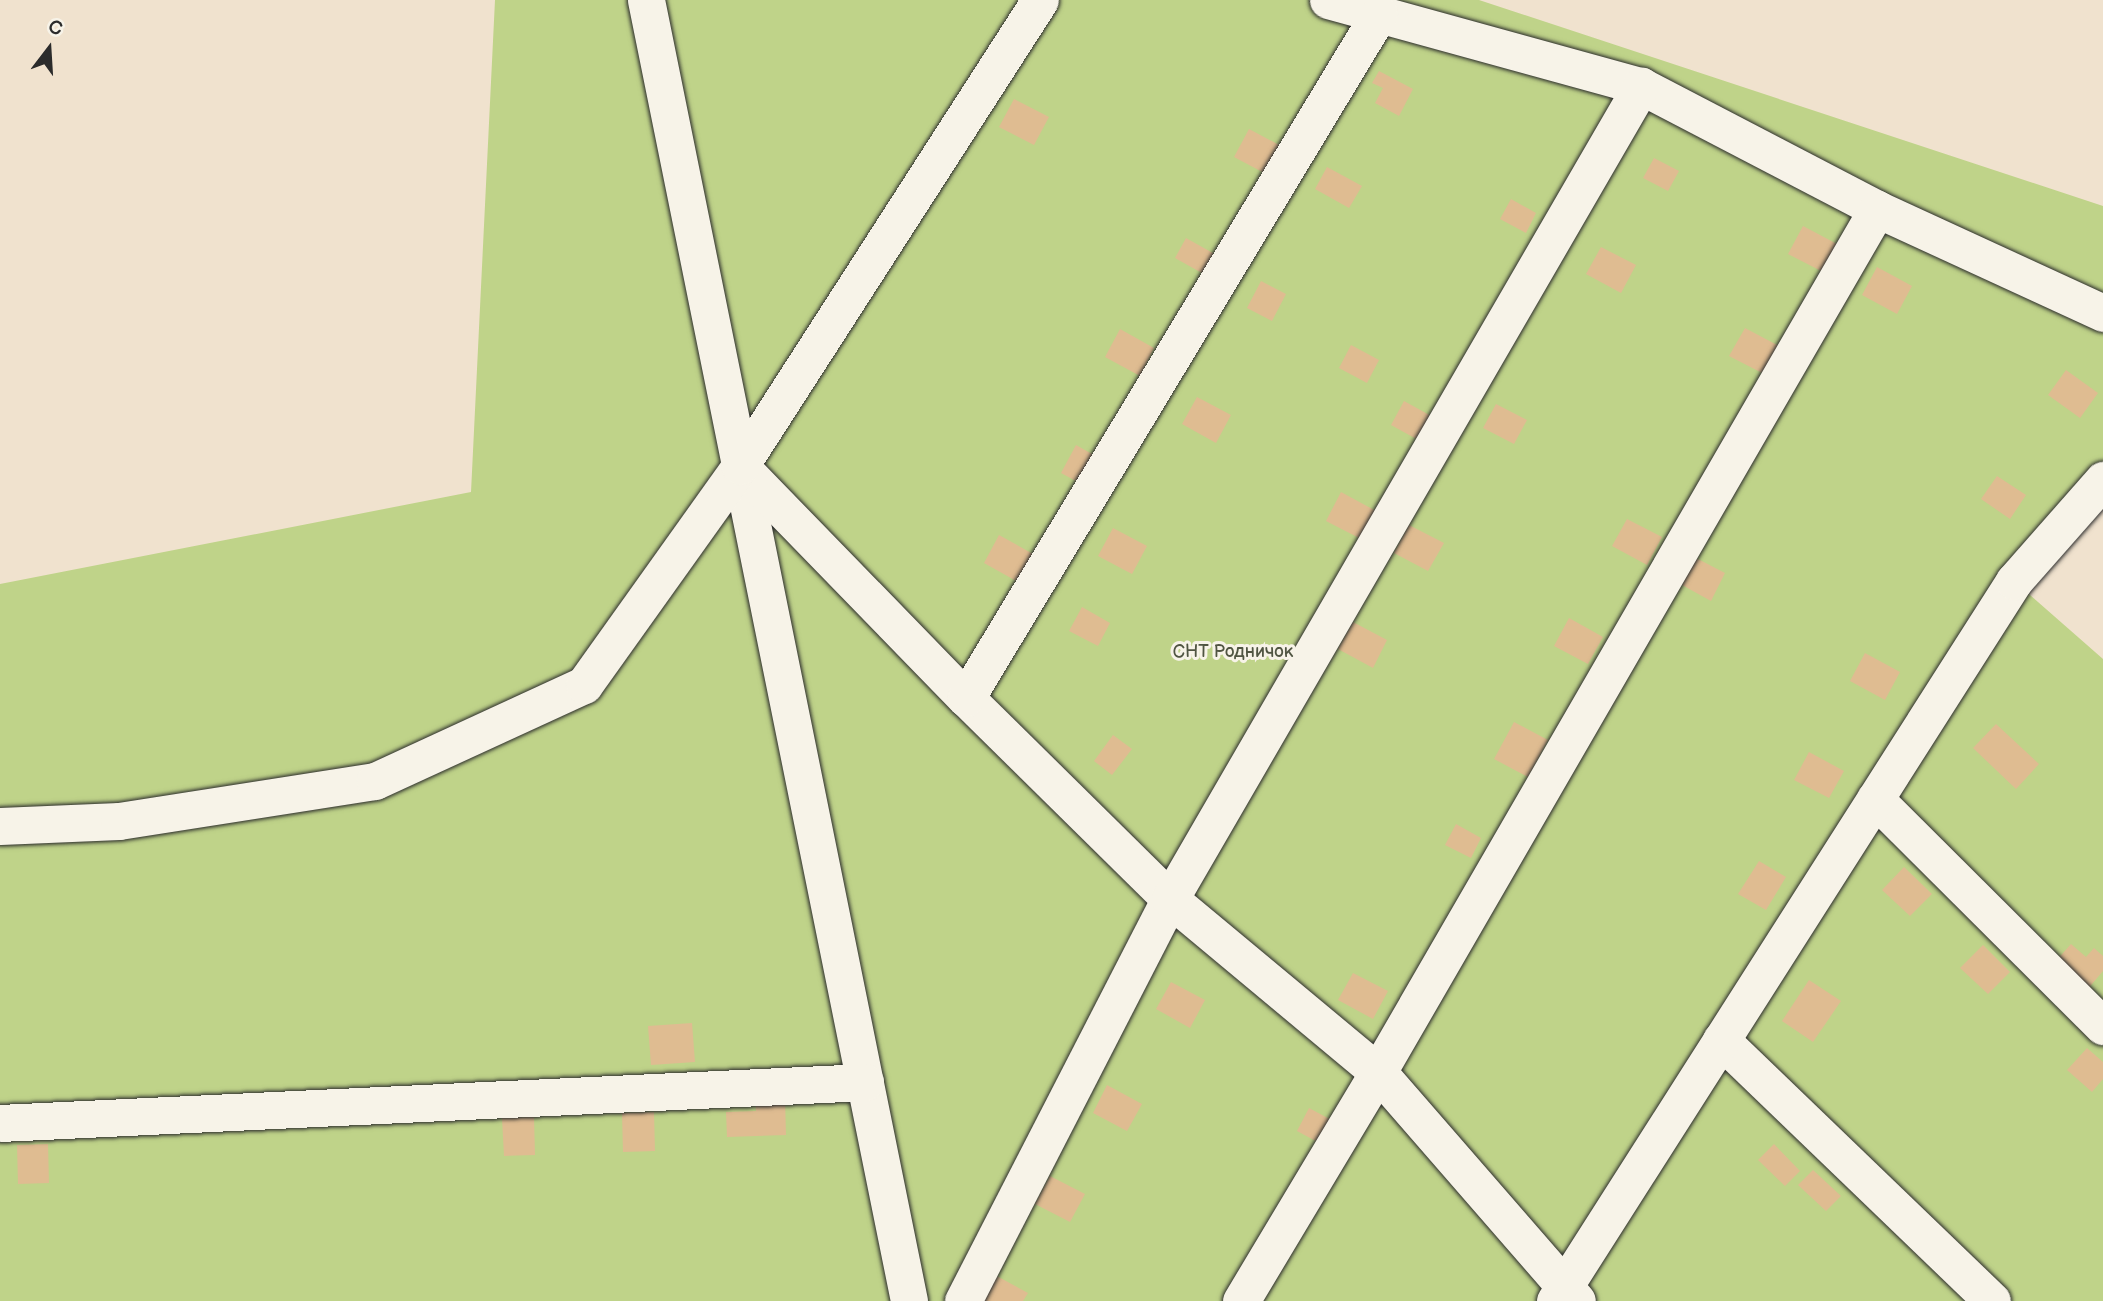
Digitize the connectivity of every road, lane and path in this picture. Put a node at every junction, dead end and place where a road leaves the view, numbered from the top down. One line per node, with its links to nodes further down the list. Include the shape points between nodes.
1 (646, 0): 8 (street)
2 (1040, 0): 8 (street)
3 (1328, 0): 4 (street)
4 (1379, 14): 5 (street); 10 (street)
5 (1641, 86): 6 (street); 13 (street)
6 (1877, 209): 7 (street); 16 (street)
7 (2103, 313)
8 (740, 466): 10 (street); 12 (street, via 584,685 375,780 119,821); 17 (street)
9 (2103, 480): 11 (street, via 2014,581)
10 (966, 698): 13 (street)
11 (1875, 799): 14 (street); 15 (street)
12 (0, 826)
13 (1170, 899): 16 (street); 21 (street)
14 (2103, 1026)
15 (1721, 1040): 19 (street); 23 (street)
16 (1378, 1072): 19 (street); 22 (street)
17 (865, 1082): 18 (street); 20 (street)
18 (0, 1123)
19 (1565, 1296)
20 (909, 1301)
21 (963, 1301)
22 (1241, 1301)
23 (1992, 1301)

